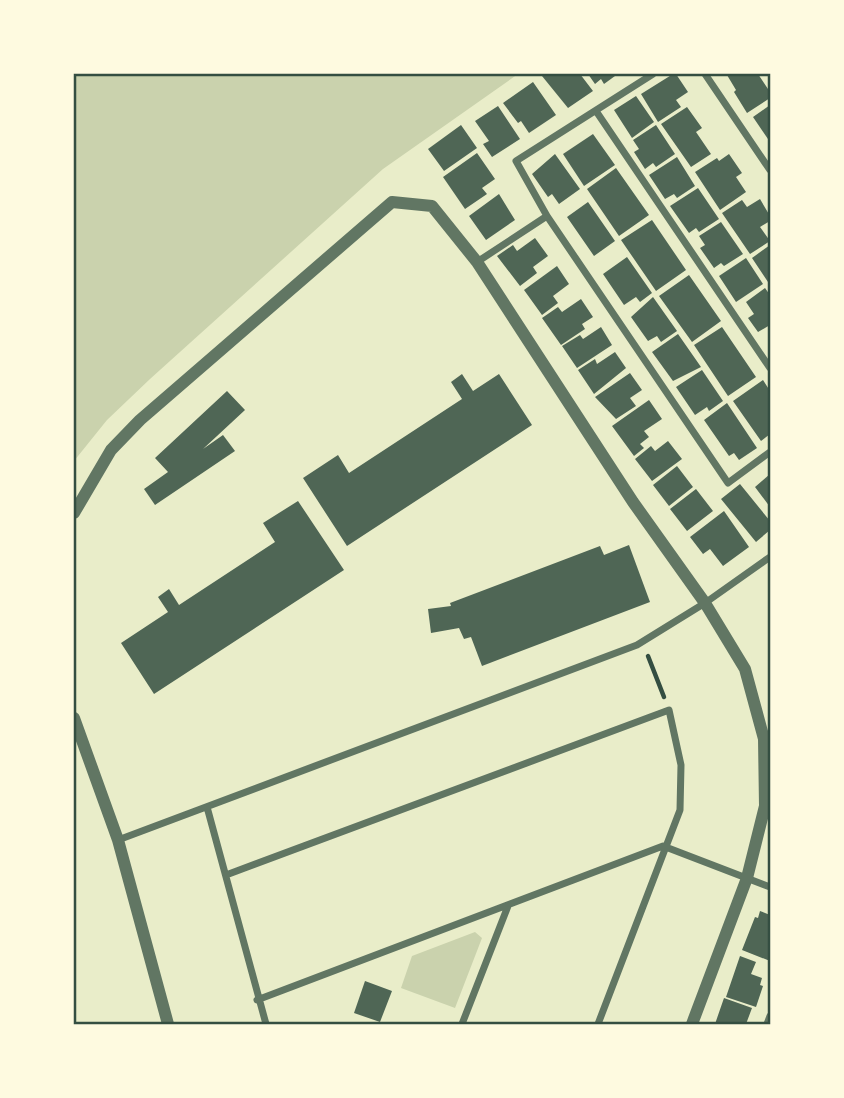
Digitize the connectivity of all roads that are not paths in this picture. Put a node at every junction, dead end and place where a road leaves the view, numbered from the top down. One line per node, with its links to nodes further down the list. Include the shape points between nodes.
1 (653, 74): 3 (street)
2 (705, 74): 4 (street)
3 (596, 111): 5 (street, via 516,161); 7 (street)
4 (771, 170)
5 (547, 216): 6 (street); 8 (street, via 728,483)
6 (477, 262): 9 (street, via 432,206 392,202 140,420 111,450); 11 (street, via 633,502)
7 (771, 368)
8 (771, 452)
9 (74, 513)
10 (771, 557): 11 (street)
11 (705, 603): 13 (street, via 642,642); 17 (street, via 745,669 764,739 765,806)
12 (74, 718): 14 (street)
13 (207, 807): 14 (street); 16 (street)
14 (118, 839): 22 (street)
15 (663, 846): 16 (street, via 680,810 681,765 669,710); 17 (street); 19 (street); 25 (street)
16 (226, 875): 20 (street)
17 (747, 878): 18 (street); 26 (street)
18 (771, 887)
19 (508, 906): 20 (street); 24 (street)
20 (257, 1000): 23 (street)
21 (771, 1016): 27 (street)
22 (168, 1024)
23 (266, 1024)
24 (461, 1024)
25 (598, 1024)
26 (692, 1024)
27 (767, 1024)

